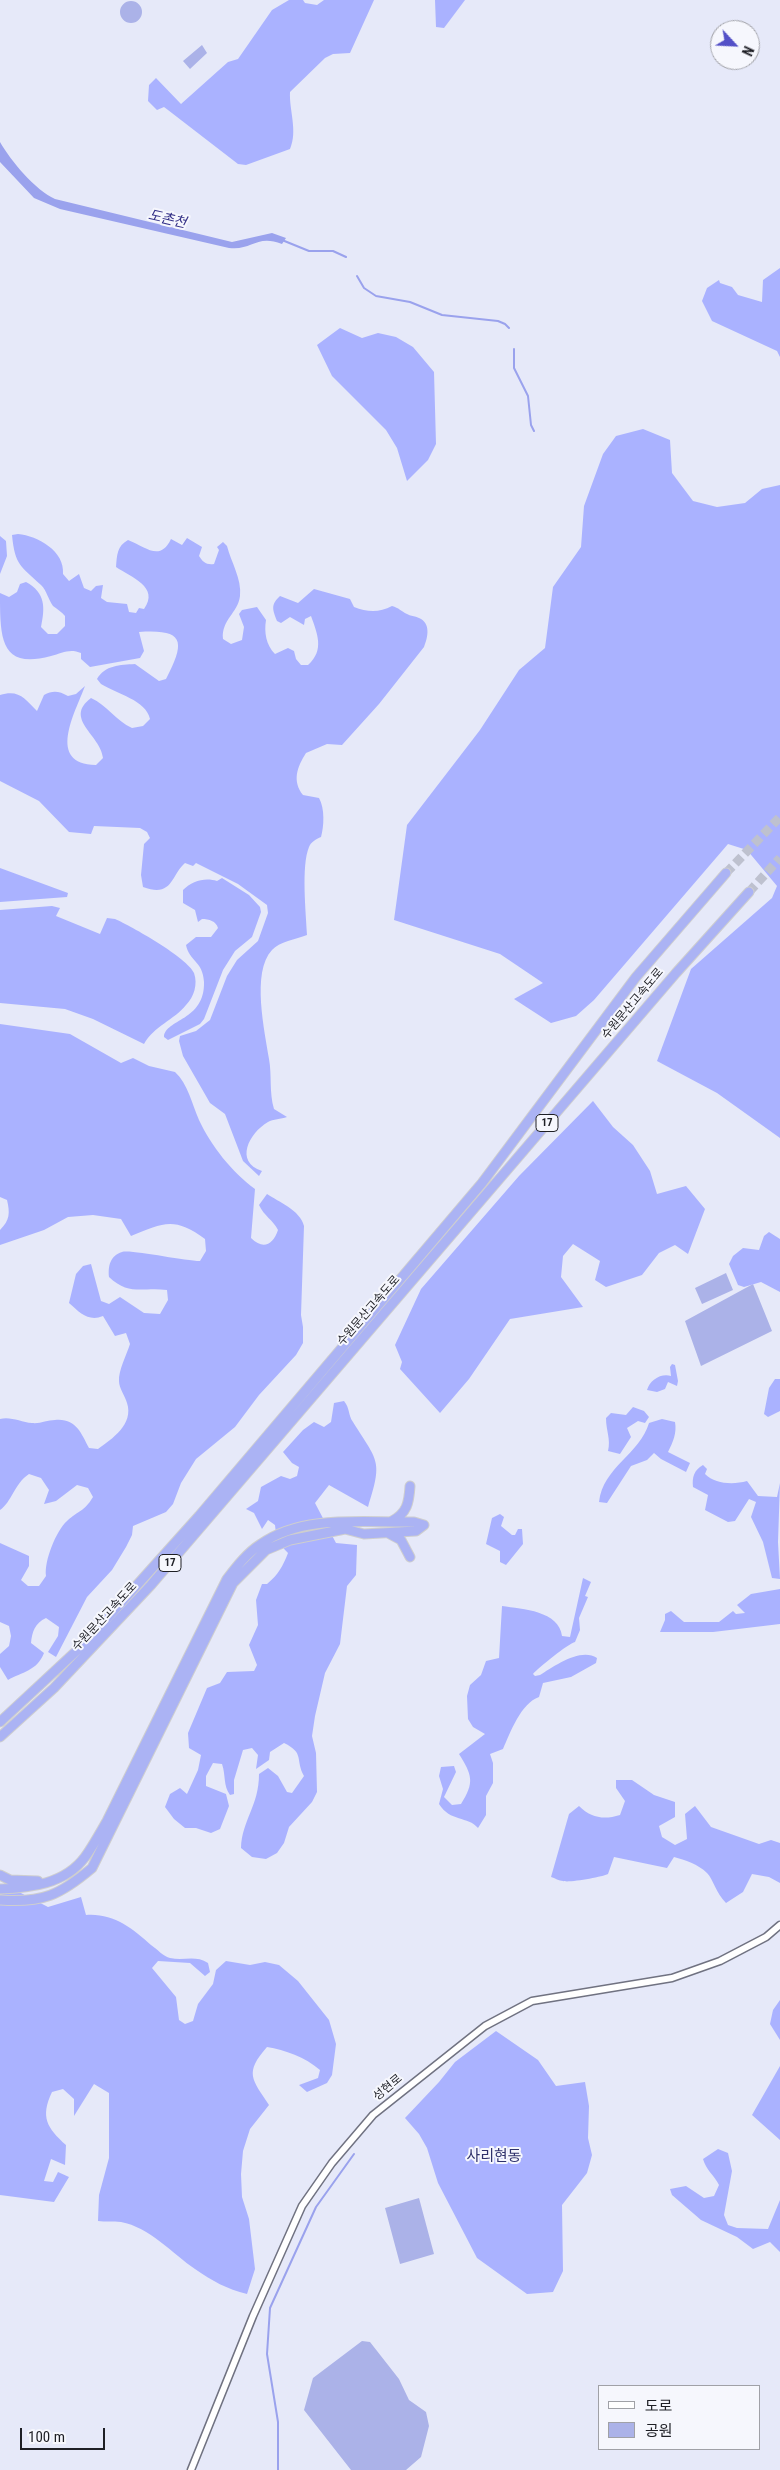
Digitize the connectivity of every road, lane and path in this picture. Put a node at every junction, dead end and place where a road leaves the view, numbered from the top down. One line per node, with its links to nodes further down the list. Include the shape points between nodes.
1 (726, 873): 7 (highway, 수원문산고속도로 / 17, via 636,977 482,1183 325,1368 85,1643)
2 (749, 892): 8 (highway, 수원문산고속도로 / 17, via 151,1585 92,1650)
3 (410, 1486): 4 (highway, via 408,1507 401,1516)
4 (389, 1522): 5 (highway, via 424,1525 416,1531); 12 (highway, via 307,1526 283,1532 244,1558 227,1579 107,1820 84,1859)
5 (388, 1533): 6 (highway, via 401,1540); 14 (highway, via 364,1534 345,1529 290,1540 266,1550 232,1583 92,1868 68,1888 43,1898)
6 (410, 1557)
7 (0, 1722)
8 (14, 1726): 9 (highway, 수원문산고속도로 / 17); 10 (highway)
9 (0, 1737)
10 (0, 1743)
11 (0, 1875): 12 (highway, via 10,1880 32,1882)
12 (58, 1878): 13 (highway, via 26,1888)
13 (0, 1889)
14 (0, 1900)
15 (780, 1925): 16 (main road, 성현로, via 766,1937 720,1960 672,1978 532,2001 485,2026 373,2115 332,2163 302,2206 253,2316)
16 (191, 2470)

